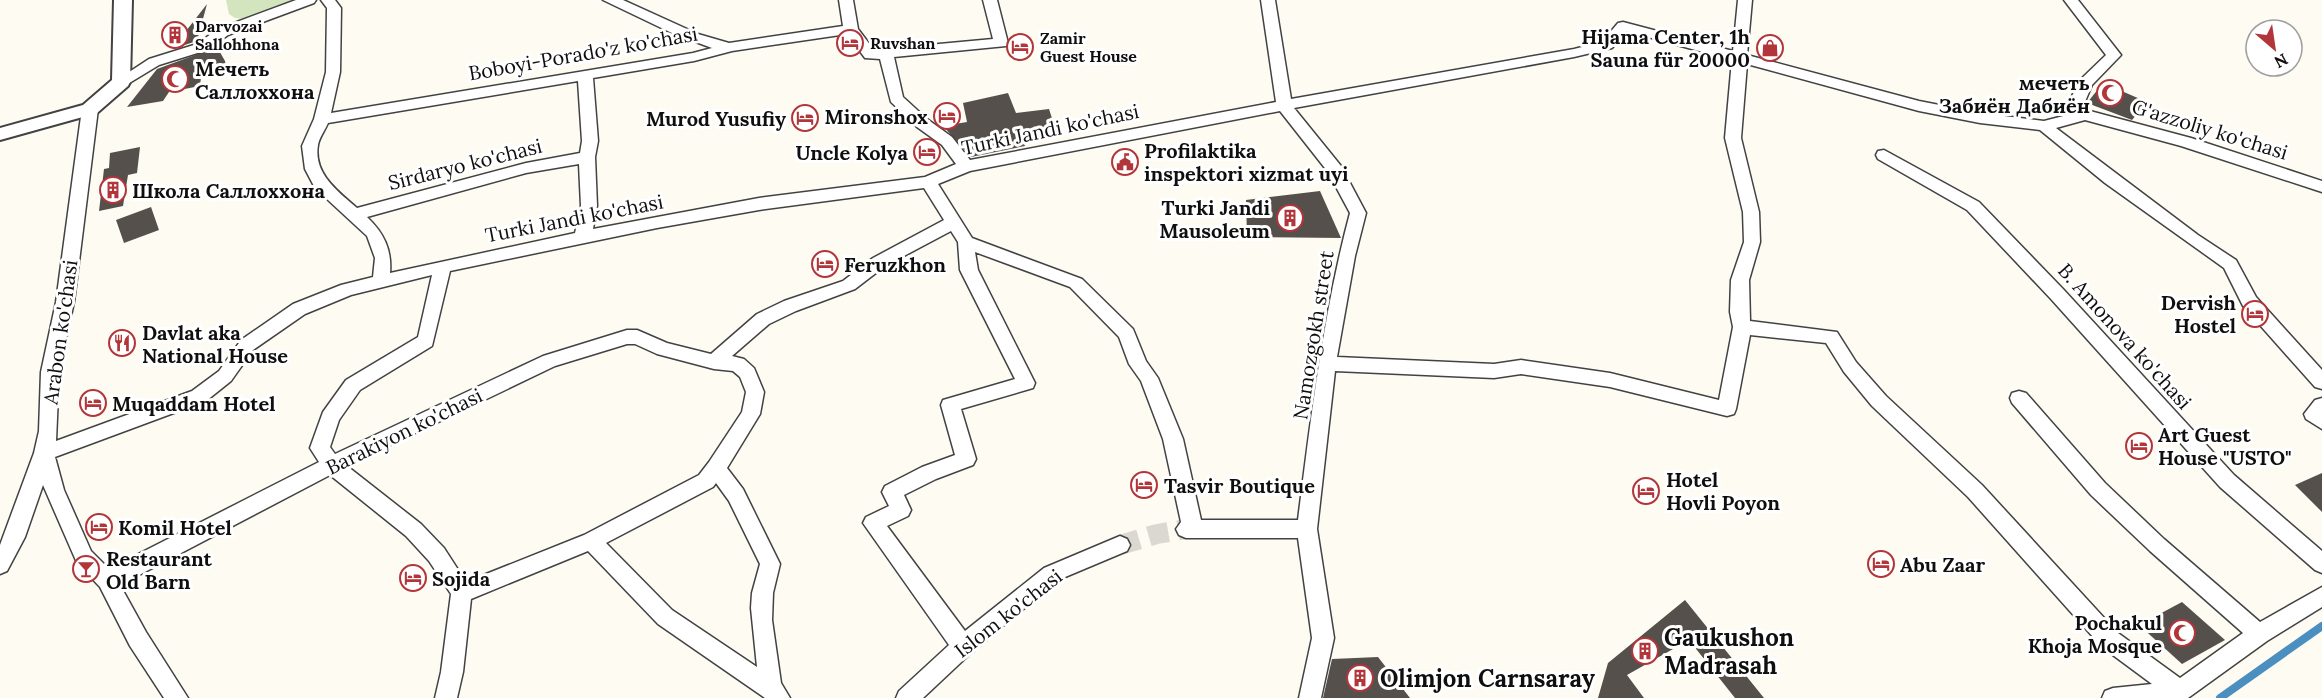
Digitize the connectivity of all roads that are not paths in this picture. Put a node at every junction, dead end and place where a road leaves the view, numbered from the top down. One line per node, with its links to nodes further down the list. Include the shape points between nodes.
1 (123, 0): 15 (street)
2 (309, 0): 15 (street, via 223,32 208,46 156,61)
3 (328, 0): 19 (street, via 334,8 333,72)
4 (610, 0): 11 (street, via 636,8 699,42)
5 (846, 0): 10 (street)
6 (990, 0): 12 (street, via 1001,43)
7 (1268, 0): 16 (street, Namozgokh street)
8 (1745, 0): 13 (street)
9 (2071, 0): 18 (street, via 2114,55 2085,83 2076,104)
10 (851, 29): 11 (street, Boboyi-Porado'z ko'chasi); 12 (street, via 870,55)
11 (730, 47): 14 (street, Boboyi-Porado'z ko'chasi, via 694,57)
12 (886, 54): 24 (street, via 896,99 946,141)
13 (1741, 58): 16 (street, Turki Jandi ko'chasi, via 1623,26 1607,45 1574,53); 20 (street, via 1919,106); 33 (street, via 1733,138 1751,212 1752,242 1740,280)
14 (585, 74): 19 (street, Boboyi-Porado'z ko'chasi); 23 (street, via 590,141)
15 (121, 81): 17 (street)
16 (1284, 105): 24 (street, Turki Jandi ko'chasi); 35 (street, Namozgokh street, via 1335,170 1358,213)
17 (90, 110): 21 (street); 40 (street, Arabon ko'chasi, via 65,302 50,372)
18 (2085, 115): 20 (street); 26 (street, G'azzoliy ko'chasi, via 2196,145)
19 (322, 119): 27 (street, via 310,146 314,169 321,184)
20 (2044, 126): 36 (street, via 2230,264 2248,301)
21 (0, 134)
22 (1884, 155): 46 (street, B. Amonova ko'chasi, via 1973,206 2227,482)
23 (587, 157): 27 (street, Sirdaryo ko'chasi, via 526,168); 29 (street, via 589,206)
24 (966, 166): 25 (street, Turki Jandi ko'chasi)
25 (928, 182): 28 (street); 29 (street, Turki Jandi ko'chasi, via 759,204)
26 (2322, 187)
27 (354, 215): 32 (street, via 374,233 383,258)
28 (954, 222): 30 (street); 34 (street, via 879,262 849,285 763,319)
29 (583, 237): 31 (street, Turki Jandi ko'chasi)
30 (966, 242): 43 (street, via 1076,283 1127,334 1173,439 1185,487 1189,529); 52 (street, via 969,270 1026,383 950,405 966,459 892,492 901,510 873,523)
31 (443, 266): 32 (street, Turki Jandi ko'chasi); 41 (street, via 426,341 353,385 330,417 320,448)
32 (381, 282): 40 (street, Turki Jandi ko'chasi, via 347,290 299,309 247,345 225,376 199,396)
33 (1742, 327): 35 (street, via 1727,409 1610,380 1521,367 1494,371); 53 (street, via 1831,337 1879,401 1975,491 2110,640)
34 (714, 362): 41 (street, Barakiyon ko'chasi, via 627,337 549,361); 42 (street, Barakiyon ko'chasi, via 738,364 748,373 755,392 752,414)
35 (1327, 364): 43 (street, Namozgokh street)
36 (2322, 382)
37 (2019, 398): 51 (street, via 2097,488)
38 (2322, 405): 39 (street, via 2313,414)
39 (2322, 421)
40 (44, 453): 47 (street, via 15,537); 48 (street, Arabon ko'chasi, via 54,490 84,557)
41 (331, 466): 48 (street, Barakiyon ko'chasi); 49 (street, via 403,520 439,555)
42 (717, 468): 44 (street, via 706,481); 54 (street, via 736,495 770,564 762,595 763,632)
43 (1307, 529): 58 (street, Namozgokh street, via 1323,638)
44 (591, 541): 49 (street); 54 (street, via 665,617)
45 (1120, 545): 52 (street, Islom ko'chasi, via 1051,574)
46 (2322, 564)
47 (0, 565)
48 (107, 581): 55 (street, Arabon ko'chasi, via 138,639)
49 (462, 593): 56 (street, via 456,615 453,672)
50 (2322, 596): 51 (street)
51 (2259, 634): 53 (street)
52 (963, 646): 57 (street, Islom ko'chasi)
53 (2180, 691): 59 (street)
54 (775, 692)
55 (177, 698)
56 (446, 698)
57 (907, 698)
58 (1310, 698)
59 (2113, 698)

